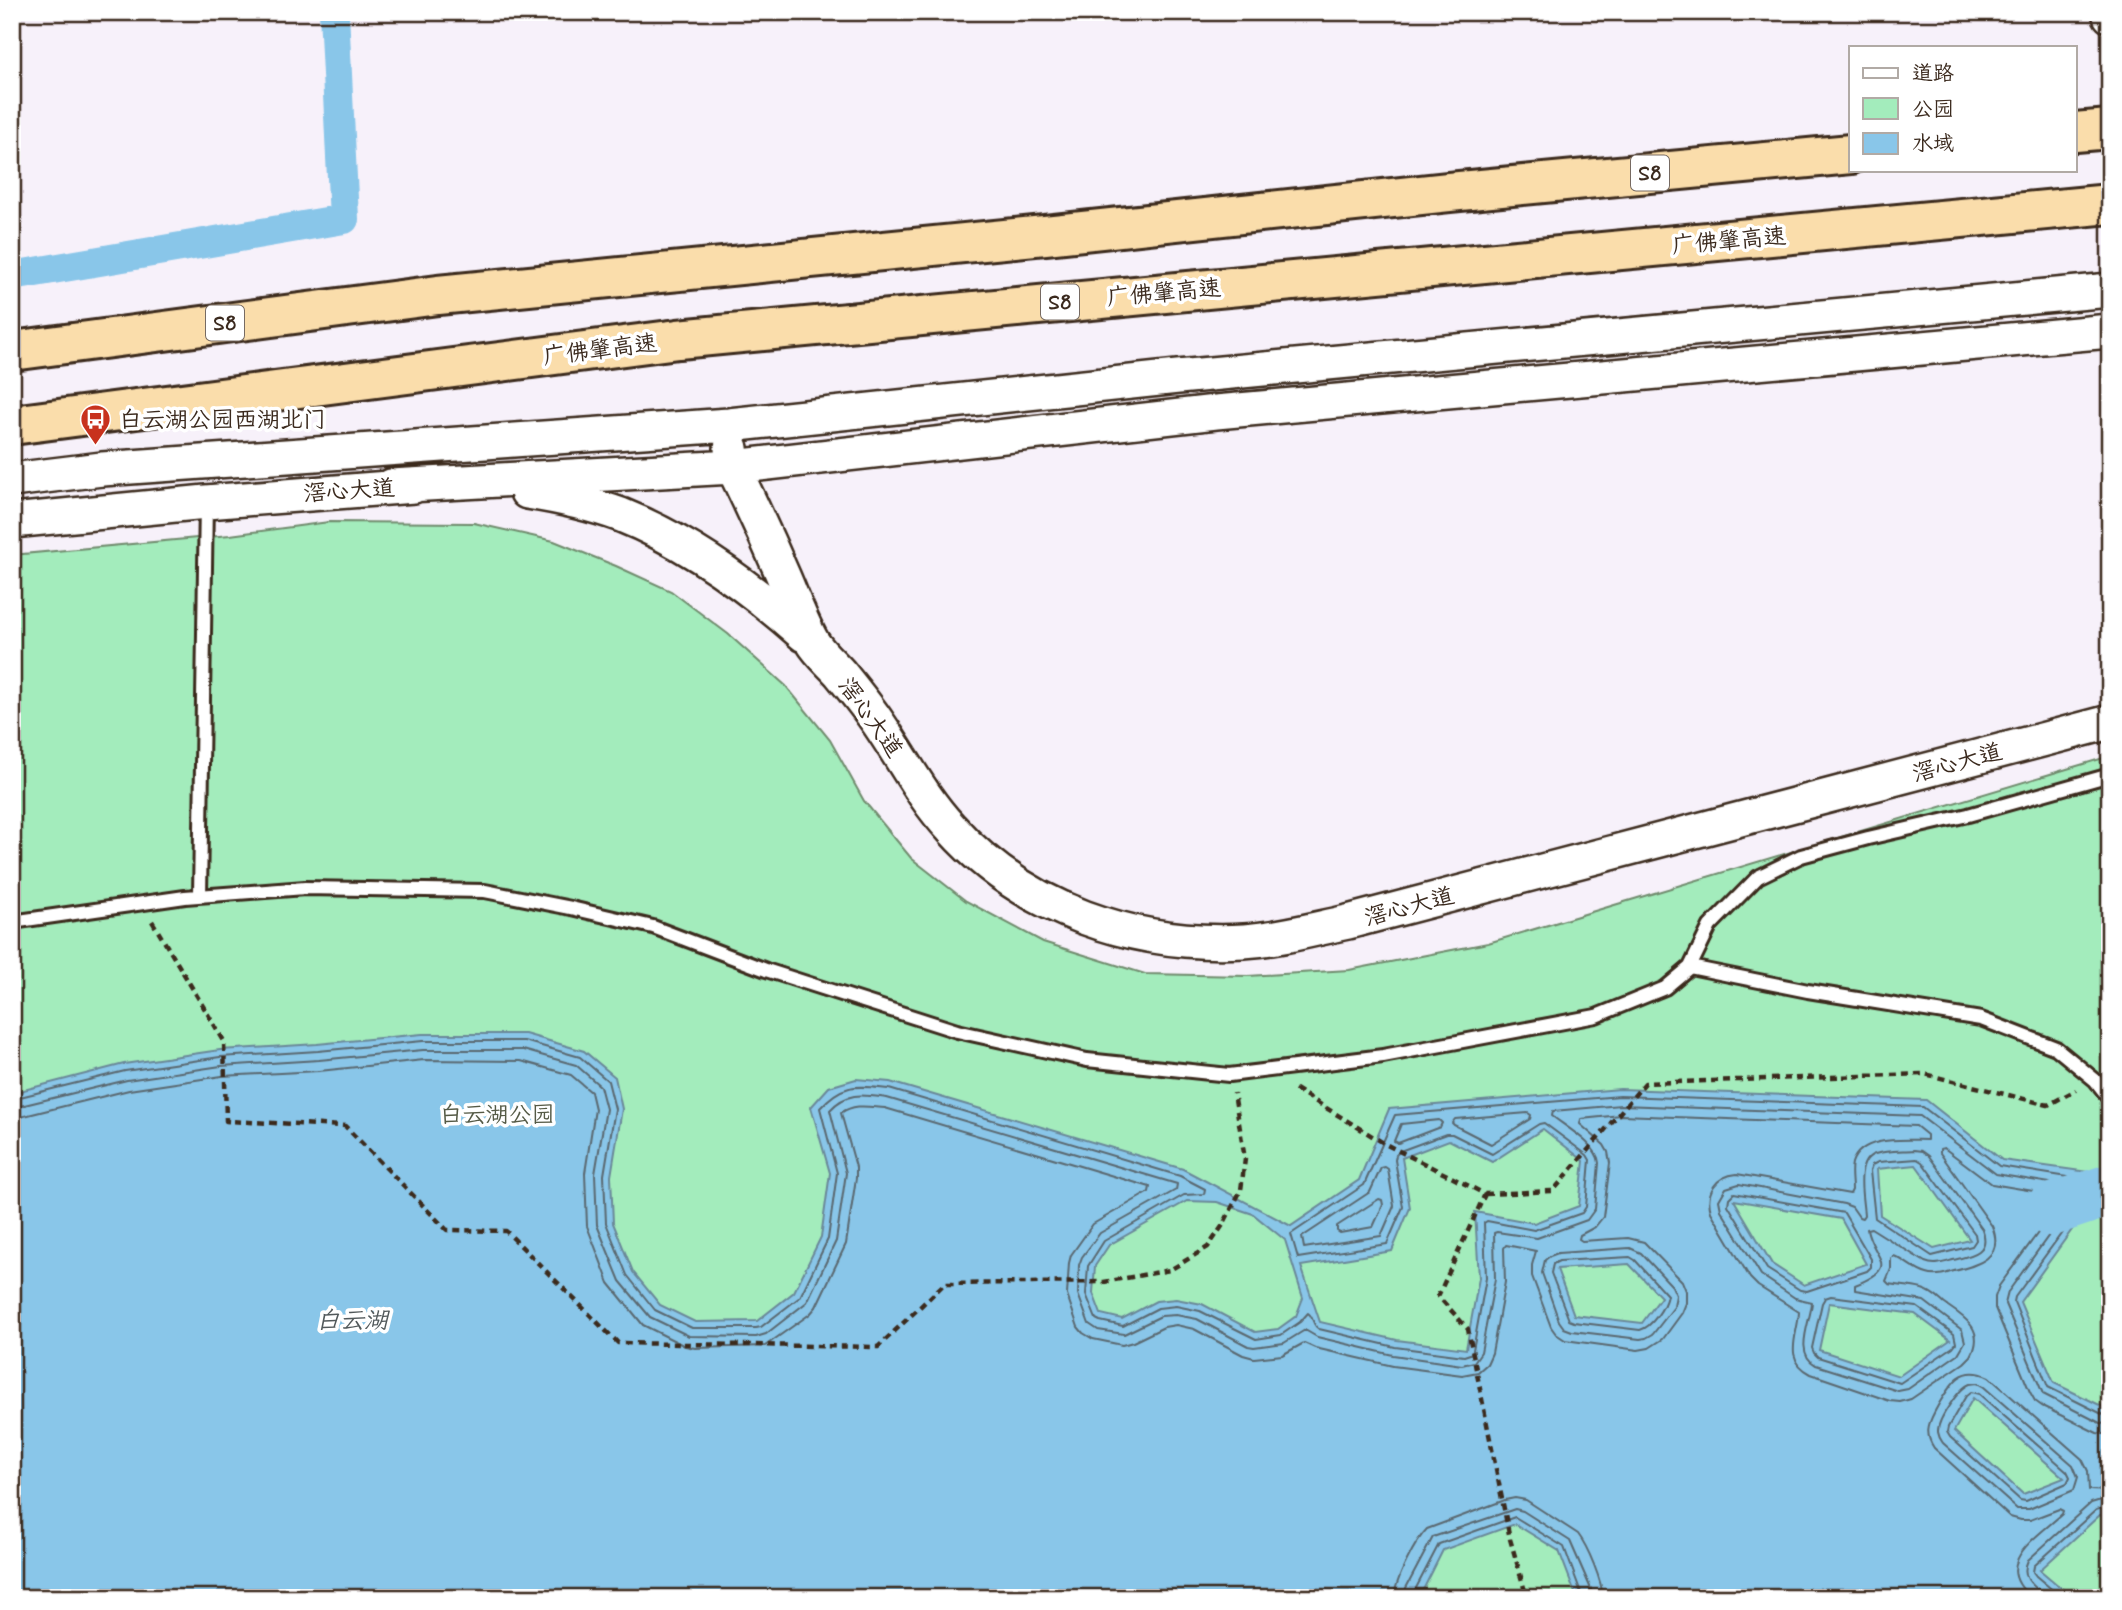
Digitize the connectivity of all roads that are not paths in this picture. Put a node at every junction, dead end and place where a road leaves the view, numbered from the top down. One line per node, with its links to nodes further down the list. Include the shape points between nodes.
1 (2110, 128): 2 (highway)
2 (2076, 132)
3 (1849, 153): 7 (highway, S8, via 438,295)
4 (2110, 204): 8 (highway, 广佛肇高速 / S8, via 678,339)
5 (2110, 290): 9 (street, via 1178,377)
6 (2110, 331): 11 (street, via 1216,412)
7 (12, 351)
8 (12, 425)
9 (729, 425): 10 (street); 11 (street, 滘心大道)
10 (390, 467): 11 (street, via 614,475); 12 (street, 滘心大道, via 102,469); 13 (street, 滘心大道); 15 (street, 滘心大道, via 468,485 565,498 620,515 737,579)
11 (733, 467): 15 (street, 滘心大道)
12 (12, 480)
13 (206, 502): 14 (street, 滘心大道); 18 (lane)
14 (12, 521)
15 (813, 643): 16 (street, 滘心大道, via 878,722 927,799 984,861 1065,911 1100,924 1201,941 1244,941 1348,922)
16 (2110, 722)
17 (2110, 775): 20 (lane, via 1801,856 1758,877 1729,906 1710,926)
18 (200, 896): 19 (lane); 20 (lane, via 305,888 485,891 653,927 766,970 957,1031 1087,1060 1229,1075 1383,1056 1597,1016 1665,988)
19 (12, 922)
20 (1690, 967): 21 (lane, via 1981,1019 2056,1048)
21 (2110, 1098)

